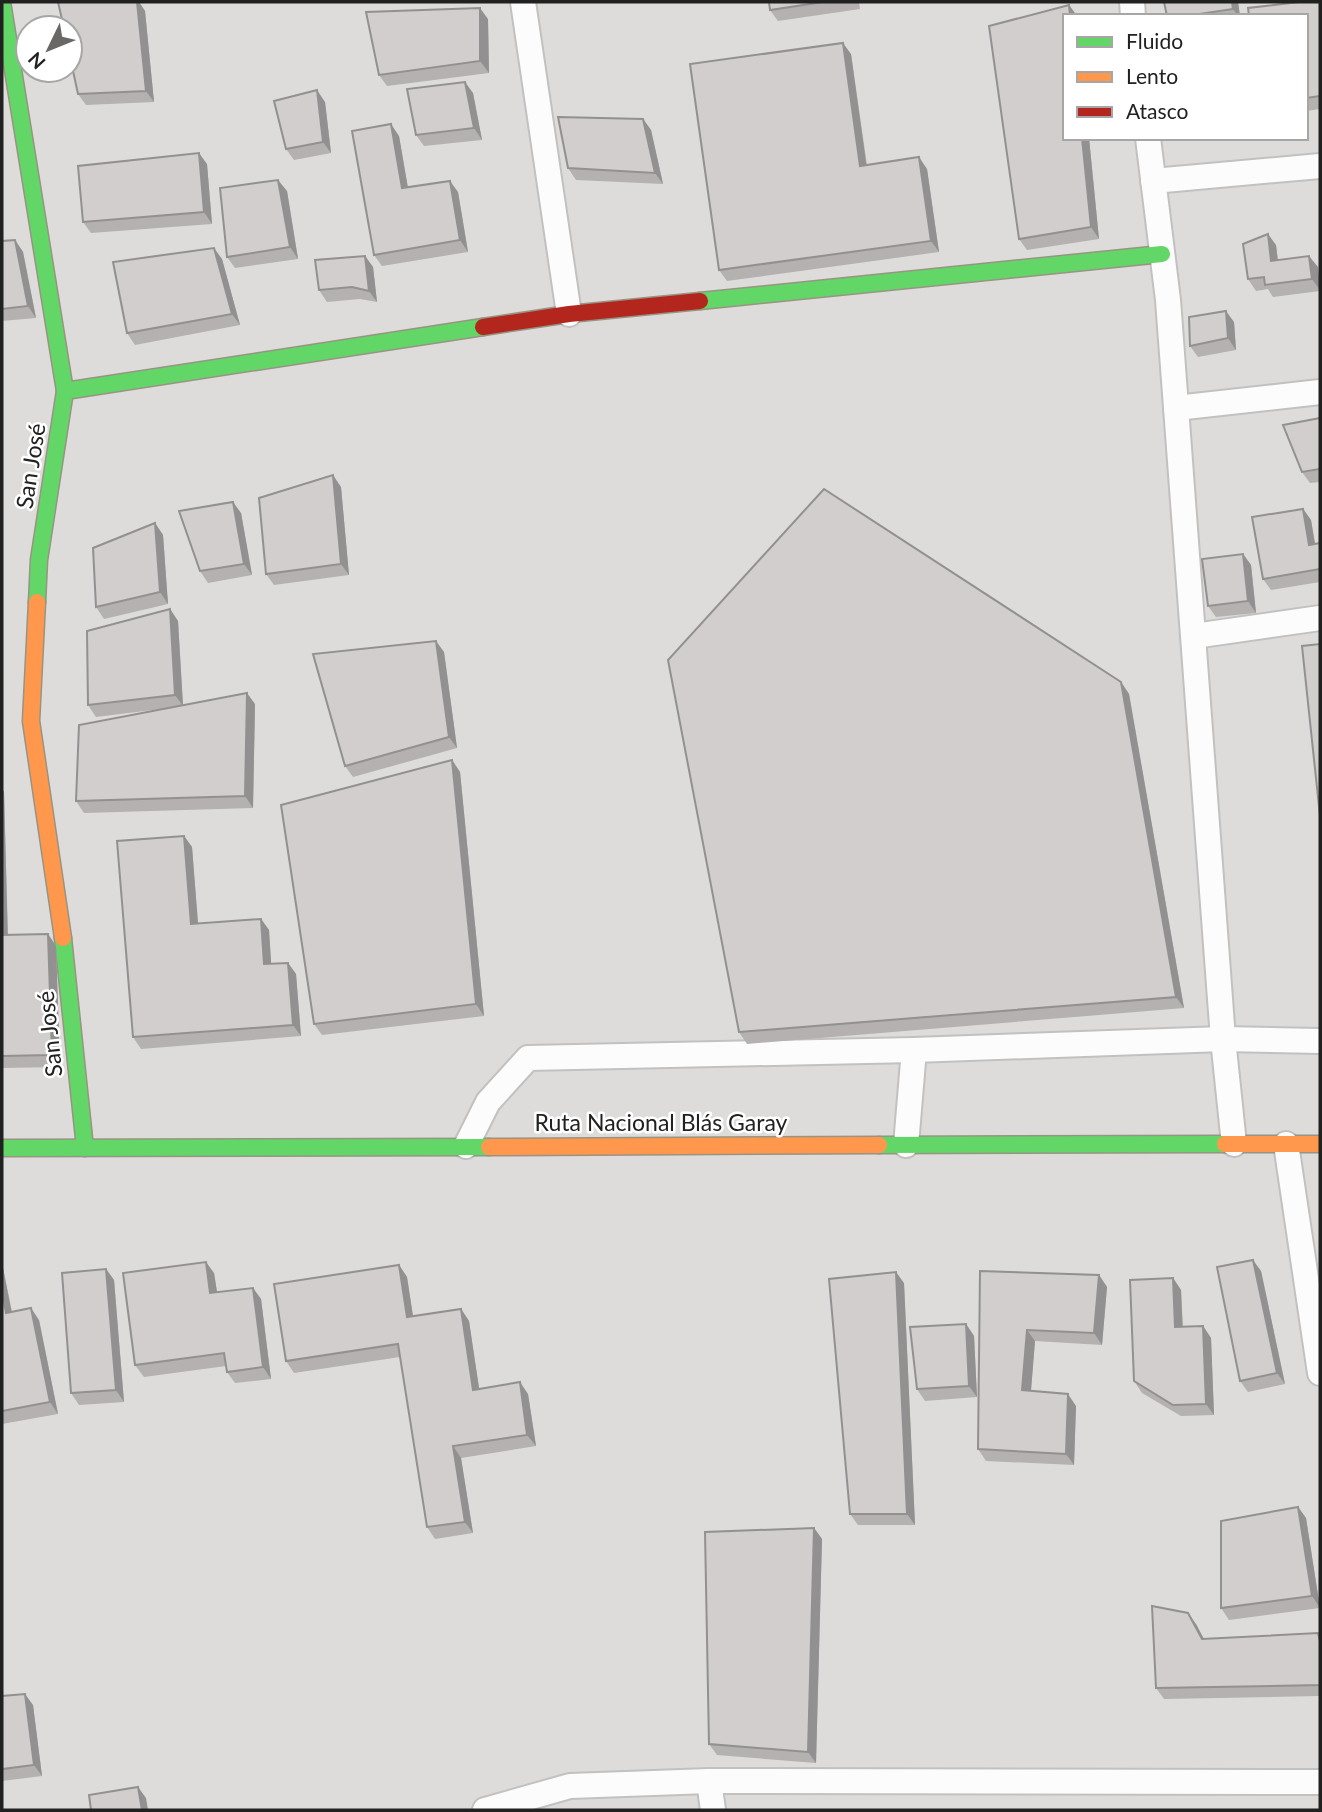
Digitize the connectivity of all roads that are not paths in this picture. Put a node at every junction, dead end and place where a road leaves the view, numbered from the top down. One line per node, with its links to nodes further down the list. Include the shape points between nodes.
1 (2, 2): 8 (main road, San José)
2 (523, 2): 7 (street)
3 (1148, 140): 5 (street)
4 (1320, 166): 5 (street)
5 (1153, 181): 6 (street)
6 (1162, 254): 7 (main road); 10 (street)
7 (569, 314): 8 (main road)
8 (65, 391): 22 (main road, San José, via 39,560 31,721 57,883)
9 (1320, 392): 10 (street)
10 (1176, 408): 12 (street)
11 (1320, 618): 12 (street)
12 (1194, 636): 13 (street)
13 (1223, 1039): 14 (street); 15 (street); 16 (street)
14 (1320, 1041)
15 (914, 1050): 19 (street); 20 (street, via 528,1058 488,1101)
16 (1234, 1144): 17 (main road, Ruta Nacional Blás Garay); 19 (main road, Ruta Nacional Blás Garay)
17 (1286, 1144): 18 (main road, Ruta Nacional Blás Garay); 23 (street)
18 (1320, 1144)
19 (906, 1145): 20 (main road, Ruta Nacional Blás Garay)
20 (466, 1146): 22 (main road, Ruta Nacional Blás Garay)
21 (2, 1148): 22 (main road, Ruta Nacional Blás Garay)
22 (85, 1148)
23 (1320, 1373)
24 (709, 1781): 25 (street); 26 (street, via 569,1786); 27 (street)
25 (1320, 1782)
26 (485, 1810)
27 (713, 1810)

